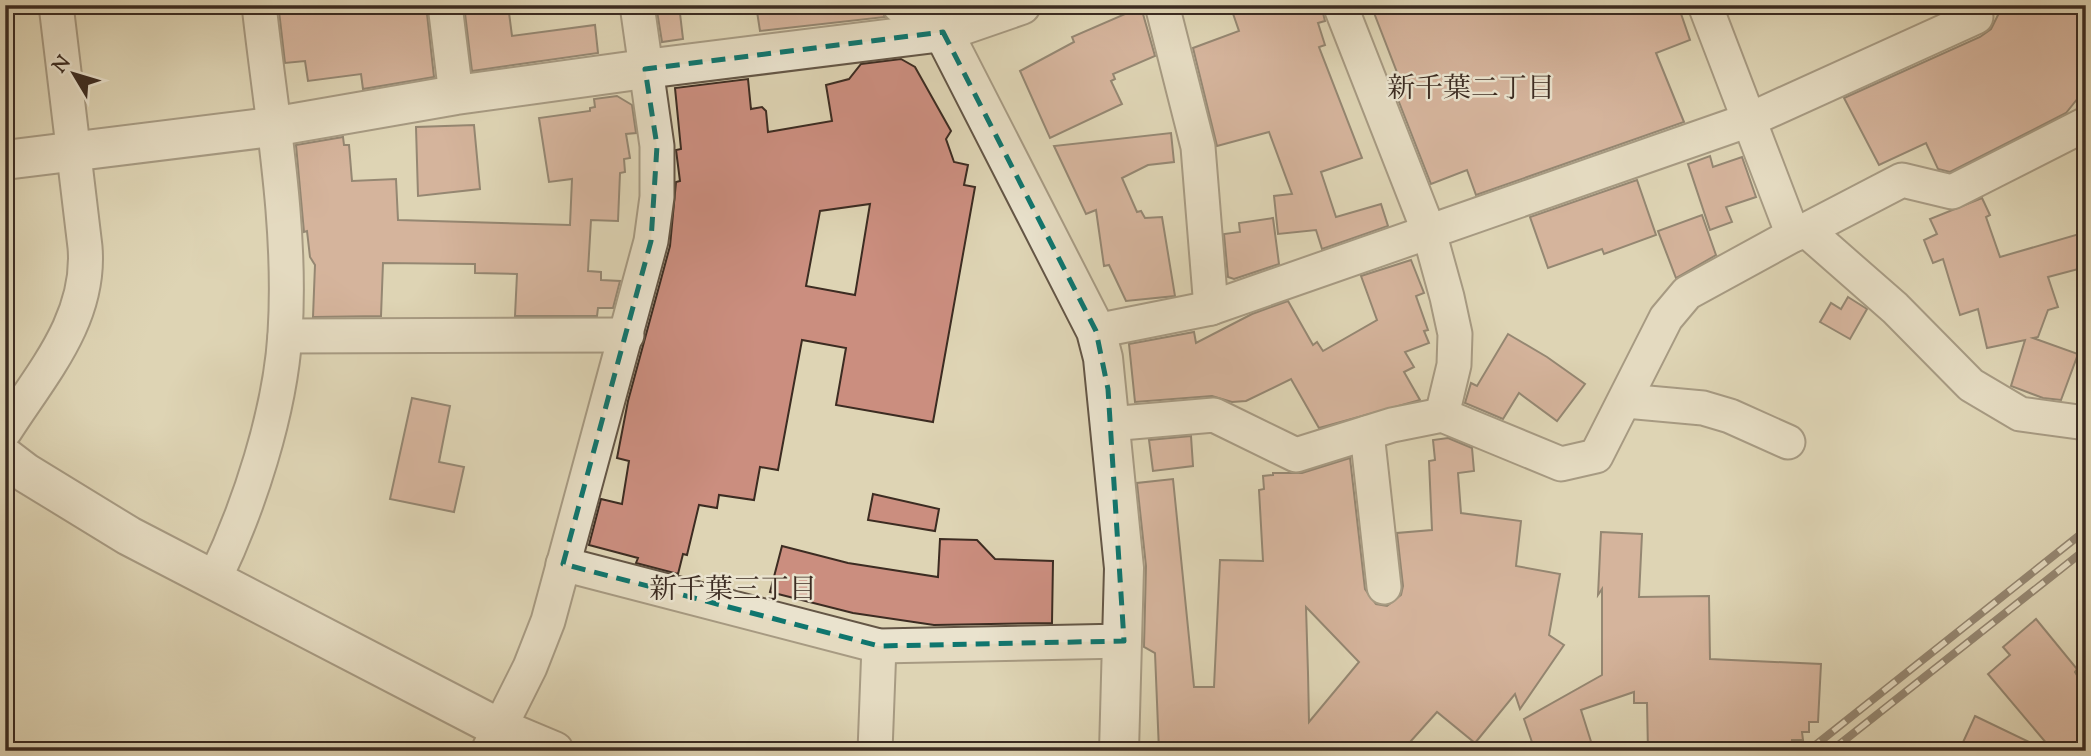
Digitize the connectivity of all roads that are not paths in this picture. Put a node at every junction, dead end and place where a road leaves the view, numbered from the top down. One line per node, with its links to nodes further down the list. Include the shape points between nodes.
1 (56, 5): 17 (street)
2 (259, 5): 16 (street)
3 (444, 5): 13 (street)
4 (637, 5): 12 (street)
5 (899, 5): 11 (street, via 915,19)
6 (1021, 5): 11 (street)
7 (1162, 5): 21 (street, via 1198,147)
8 (1340, 5): 19 (street)
9 (1705, 5): 14 (street)
10 (1976, 17): 14 (street)
11 (938, 19): 12 (street); 22 (street)
12 (645, 69): 13 (street); 23 (street, via 657,146 657,197)
13 (456, 94): 16 (street)
14 (1749, 120): 19 (street); 20 (street)
15 (2086, 124): 20 (street, via 1952,192 1902,180)
16 (272, 127): 17 (street); 24 (street, via 285,217)
17 (72, 152): 18 (street); 29 (street, via 85,247 85,287 73,326)
18 (5, 160)
19 (1429, 232): 21 (street); 26 (street, via 1455,334 1454,365)
20 (1799, 232): 25 (street, via 1687,292 1666,318); 27 (street, via 1895,308 1971,384 2020,414)
21 (1211, 308): 22 (street)
22 (1096, 331): 28 (street, via 1108,389)
23 (627, 335): 24 (street); 33 (street)
24 (285, 336): 34 (street, via 260,461)
25 (1626, 401): 26 (street, via 1596,456 1561,464); 31 (street, via 1703,408)
26 (1442, 415): 30 (street)
27 (2086, 423)
28 (1109, 424): 30 (street, via 1213,415 1296,455); 36 (street, via 1124,568)
29 (5, 431)
30 (1367, 433): 35 (street)
31 (1788, 442)
32 (5, 457): 34 (street, via 97,518)
33 (563, 564): 37 (street); 38 (street, via 544,632)
34 (215, 578): 38 (street)
35 (1384, 587)
36 (1124, 641): 37 (street); 41 (street)
37 (879, 646): 40 (street)
38 (493, 739): 39 (street)
39 (554, 751)
40 (875, 751)
41 (1119, 751)

